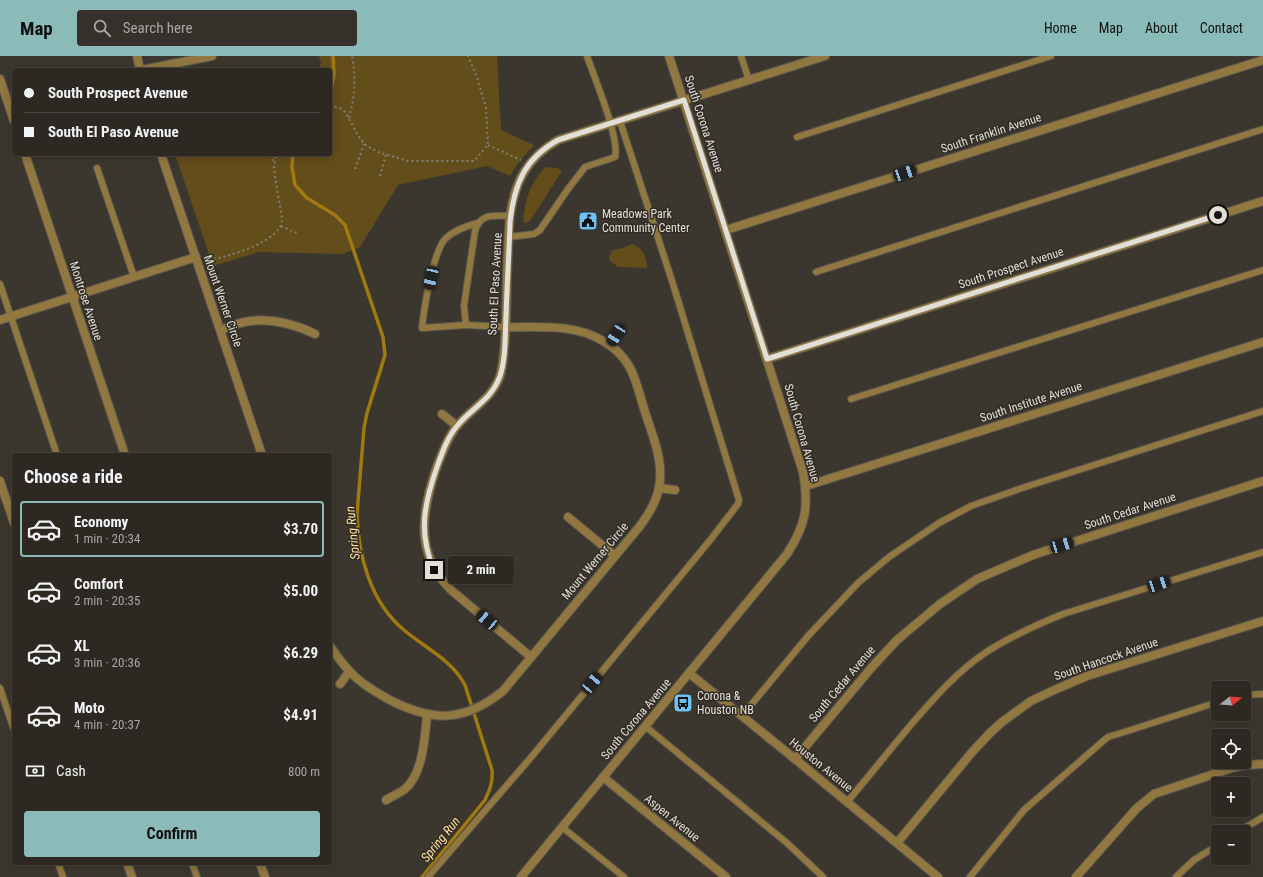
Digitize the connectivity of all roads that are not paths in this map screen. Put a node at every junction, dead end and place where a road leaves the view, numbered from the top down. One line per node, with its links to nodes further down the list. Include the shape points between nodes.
1 (137, 56): 10 (street)
2 (212, 56): 11 (street)
3 (587, 56): 17 (lane)
4 (669, 56): 14 (street, South Corona Avenue)
5 (741, 56): 13 (lane)
6 (825, 56): 8 (street, South El Paso Avenue)
7 (1051, 56): 19 (lane)
8 (813, 58): 13 (street, South El Paso Avenue)
9 (1263, 60): 26 (street, South Franklin Avenue)
10 (140, 68)
11 (151, 68)
12 (0, 79): 15 (street)
13 (749, 80): 14 (street, South El Paso Avenue)
14 (684, 100): 16 (street, South El Paso Avenue); 26 (street, South Corona Avenue)
15 (12, 115)
16 (620, 121): 17 (street, South El Paso Avenue); 93 (lane, via 673,284 739,500 738,504 706,546)
17 (610, 124): 24 (street, South El Paso Avenue, via 558,140 537,155 528,165 516,187); 27 (lane, via 616,150 615,157 586,167 540,230 534,234)
18 (1263, 129): 30 (lane)
19 (797, 137)
20 (26, 156): 33 (street, Montrose Avenue)
21 (162, 156): 28 (street, Mount Werner Circle)
22 (97, 168): 31 (lane)
23 (1263, 201): 43 (street, South Prospect Avenue)
24 (510, 216): 25 (lane, via 488,216); 27 (street, South El Paso Avenue)
25 (478, 223): 36 (lane, via 464,306); 36 (lane, via 453,232 444,240 436,255 422,328)
26 (726, 230): 43 (street, South Corona Avenue)
27 (509, 237): 37 (street, South El Paso Avenue)
28 (196, 257): 31 (street); 38 (street, Mount Werner Circle)
29 (1263, 270): 44 (lane)
30 (816, 272)
31 (134, 278): 33 (street)
32 (0, 284): 34 (lane)
33 (73, 297): 34 (street); 49 (street, Montrose Avenue)
34 (11, 316): 35 (street); 48 (lane)
35 (0, 320)
36 (466, 325): 37 (lane)
37 (506, 327): 42 (street, Mount Werner Circle, via 567,328 591,334); 47 (street, South El Paso Avenue, via 503,363 495,387)
38 (221, 330): 39 (street, via 264,320 305,329); 50 (street, Mount Werner Circle)
39 (315, 334)
40 (616, 335): 42 (street)
41 (1263, 342): 53 (street, South Institute Avenue)
42 (609, 345): 54 (street, Mount Werner Circle, via 622,357 634,378 658,456)
43 (767, 359): 53 (street, South Corona Avenue)
44 (851, 399)
45 (1263, 411): 71 (lane, via 1022,488 971,506 939,523 889,557 858,583 808,636)
46 (442, 414): 47 (street)
47 (457, 426): 62 (street, South El Paso Avenue, via 445,445 427,499 424,532 429,558 434,570 451,590)
48 (57, 453)
49 (124, 453)
50 (261, 453)
51 (0, 481): 56 (street)
52 (1263, 481): 74 (street, South Cedar Avenue, via 1033,555 977,579 940,604 897,640)
53 (806, 486): 64 (street, South Corona Avenue, via 805,514 795,542)
54 (659, 488): 55 (street); 59 (street, Mount Werner Circle, via 648,515)
55 (675, 490)
56 (12, 517)
57 (568, 517): 59 (street)
58 (1263, 552): 78 (lane, via 1063,614 1004,641 965,668 931,701)
59 (614, 556): 62 (street, Mount Werner Circle)
60 (1263, 621): 82 (street, South Hancock Avenue, via 1087,676 1031,701 1007,718 973,751)
61 (332, 649): 63 (street, Mount Werner Circle)
62 (531, 657): 70 (street, Mount Werner Circle, via 504,691 480,708 466,713)
63 (350, 672): 65 (street); 70 (street, Mount Werner Circle, via 362,684 378,693)
64 (689, 673): 71 (street, Houston Avenue); 73 (street, South Corona Avenue)
65 (340, 684)
66 (0, 688): 72 (lane)
67 (1263, 694): 68 (lane)
68 (1251, 695)
69 (1211, 704): 98 (lane, via 1108,737 1024,810)
70 (427, 715): 77 (street, via 421,756 413,780 405,789)
71 (742, 716): 74 (street, Houston Avenue)
72 (12, 724)
73 (645, 726): 76 (street, South Corona Avenue); 96 (lane, via 787,843)
74 (795, 759): 78 (street, Houston Avenue)
75 (1263, 764): 99 (street, via 1235,767 1154,794 1137,808)
76 (603, 777): 81 (street, South Corona Avenue); 95 (street, Aspen Avenue)
77 (386, 800)
78 (847, 802): 82 (street, Houston Avenue)
79 (1263, 817): 80 (lane)
80 (1250, 825)
81 (562, 827): 88 (street, South Corona Avenue); 94 (lane)
82 (897, 843): 97 (street, Houston Avenue)
83 (1211, 849): 100 (lane)
84 (59, 865): 89 (lane)
85 (128, 865): 90 (street)
86 (193, 865): 91 (lane)
87 (261, 865): 92 (street)
88 (523, 876)
89 (63, 877)
90 (132, 877)
91 (197, 877)
92 (265, 877)
93 (428, 877)
94 (624, 877)
95 (726, 877)
96 (823, 877)
97 (938, 877)
98 (970, 877)
99 (1076, 877)
100 (1176, 877)

